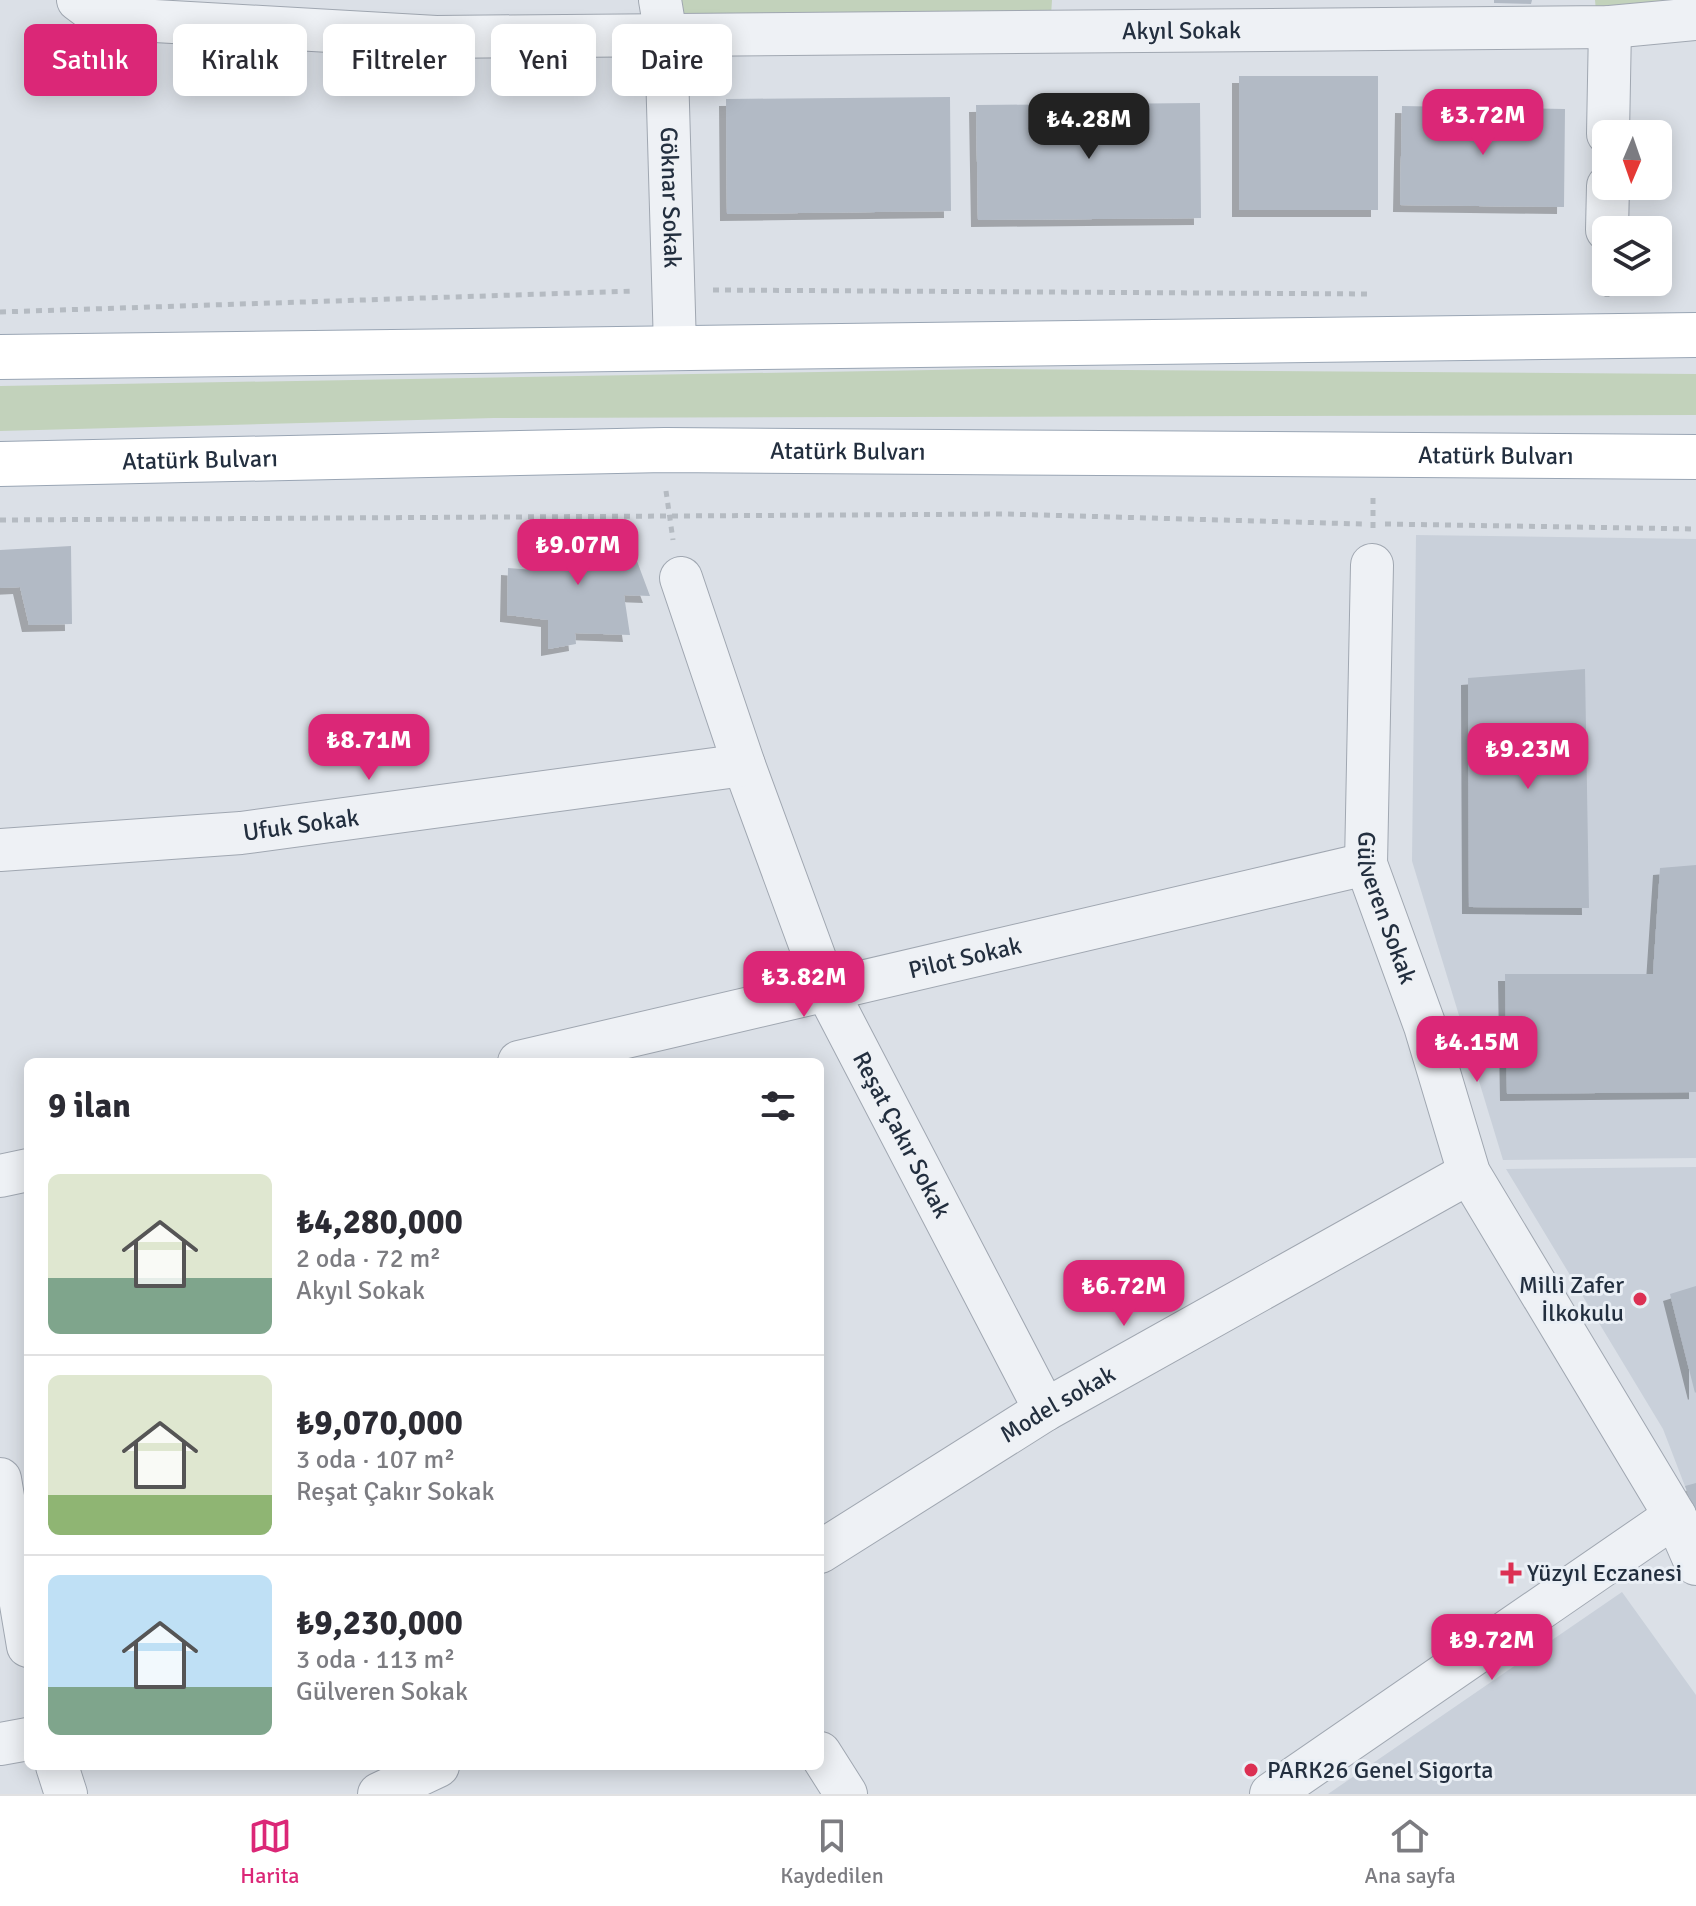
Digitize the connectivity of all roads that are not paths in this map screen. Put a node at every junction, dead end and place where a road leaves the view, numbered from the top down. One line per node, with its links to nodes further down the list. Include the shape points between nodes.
1 (78, 0): 3 (street, Akyıl Sokak, via 102,18 436,37)
2 (1051, 16): 3 (street, Akyıl Sokak); 4 (street, Akyıl Sokak)
3 (663, 18): 8 (street, Göknar Sokak)
4 (1587, 18): 5 (street, Akyıl Sokak); 6 (street)
5 (1696, 19)
6 (1605, 120)
7 (1696, 335): 8 (main road)
8 (675, 347): 9 (main road)
9 (0, 357)
10 (1696, 457): 11 (main road, Atatürk Bulvarı, via 665,450)
11 (0, 464)
12 (1372, 565): 16 (street, Gülveren Sokak)
13 (681, 578): 14 (street, Reşat Çakır Sokak)
14 (744, 765): 15 (street, Ufuk Sokak, via 241,833); 17 (street, Reşat Çakır Sokak)
15 (0, 850)
16 (1366, 864): 17 (street, Pilot Sokak); 20 (street, Gülveren Sokak, via 1425,1026)
17 (827, 991): 18 (street, Pilot Sokak); 22 (street, Reşat Çakır Sokak)
18 (536, 1058)
19 (24, 1171): 21 (street)
20 (1469, 1173): 22 (street, Model sokak); 24 (street, Gülveren Sokak)
21 (0, 1176)
22 (1045, 1410): 25 (street, Model sokak)
23 (0, 1479): 27 (street)
24 (1675, 1516): 26 (street, Gülveren Sokak); 36 (street)
25 (824, 1549)
26 (1696, 1564)
27 (23, 1595)
28 (24, 1740): 29 (street)
29 (0, 1744)
30 (824, 1759): 35 (street)
31 (58, 1770): 33 (street)
32 (430, 1770): 34 (street)
33 (66, 1794)
34 (379, 1794)
35 (846, 1794)
36 (1271, 1794)

